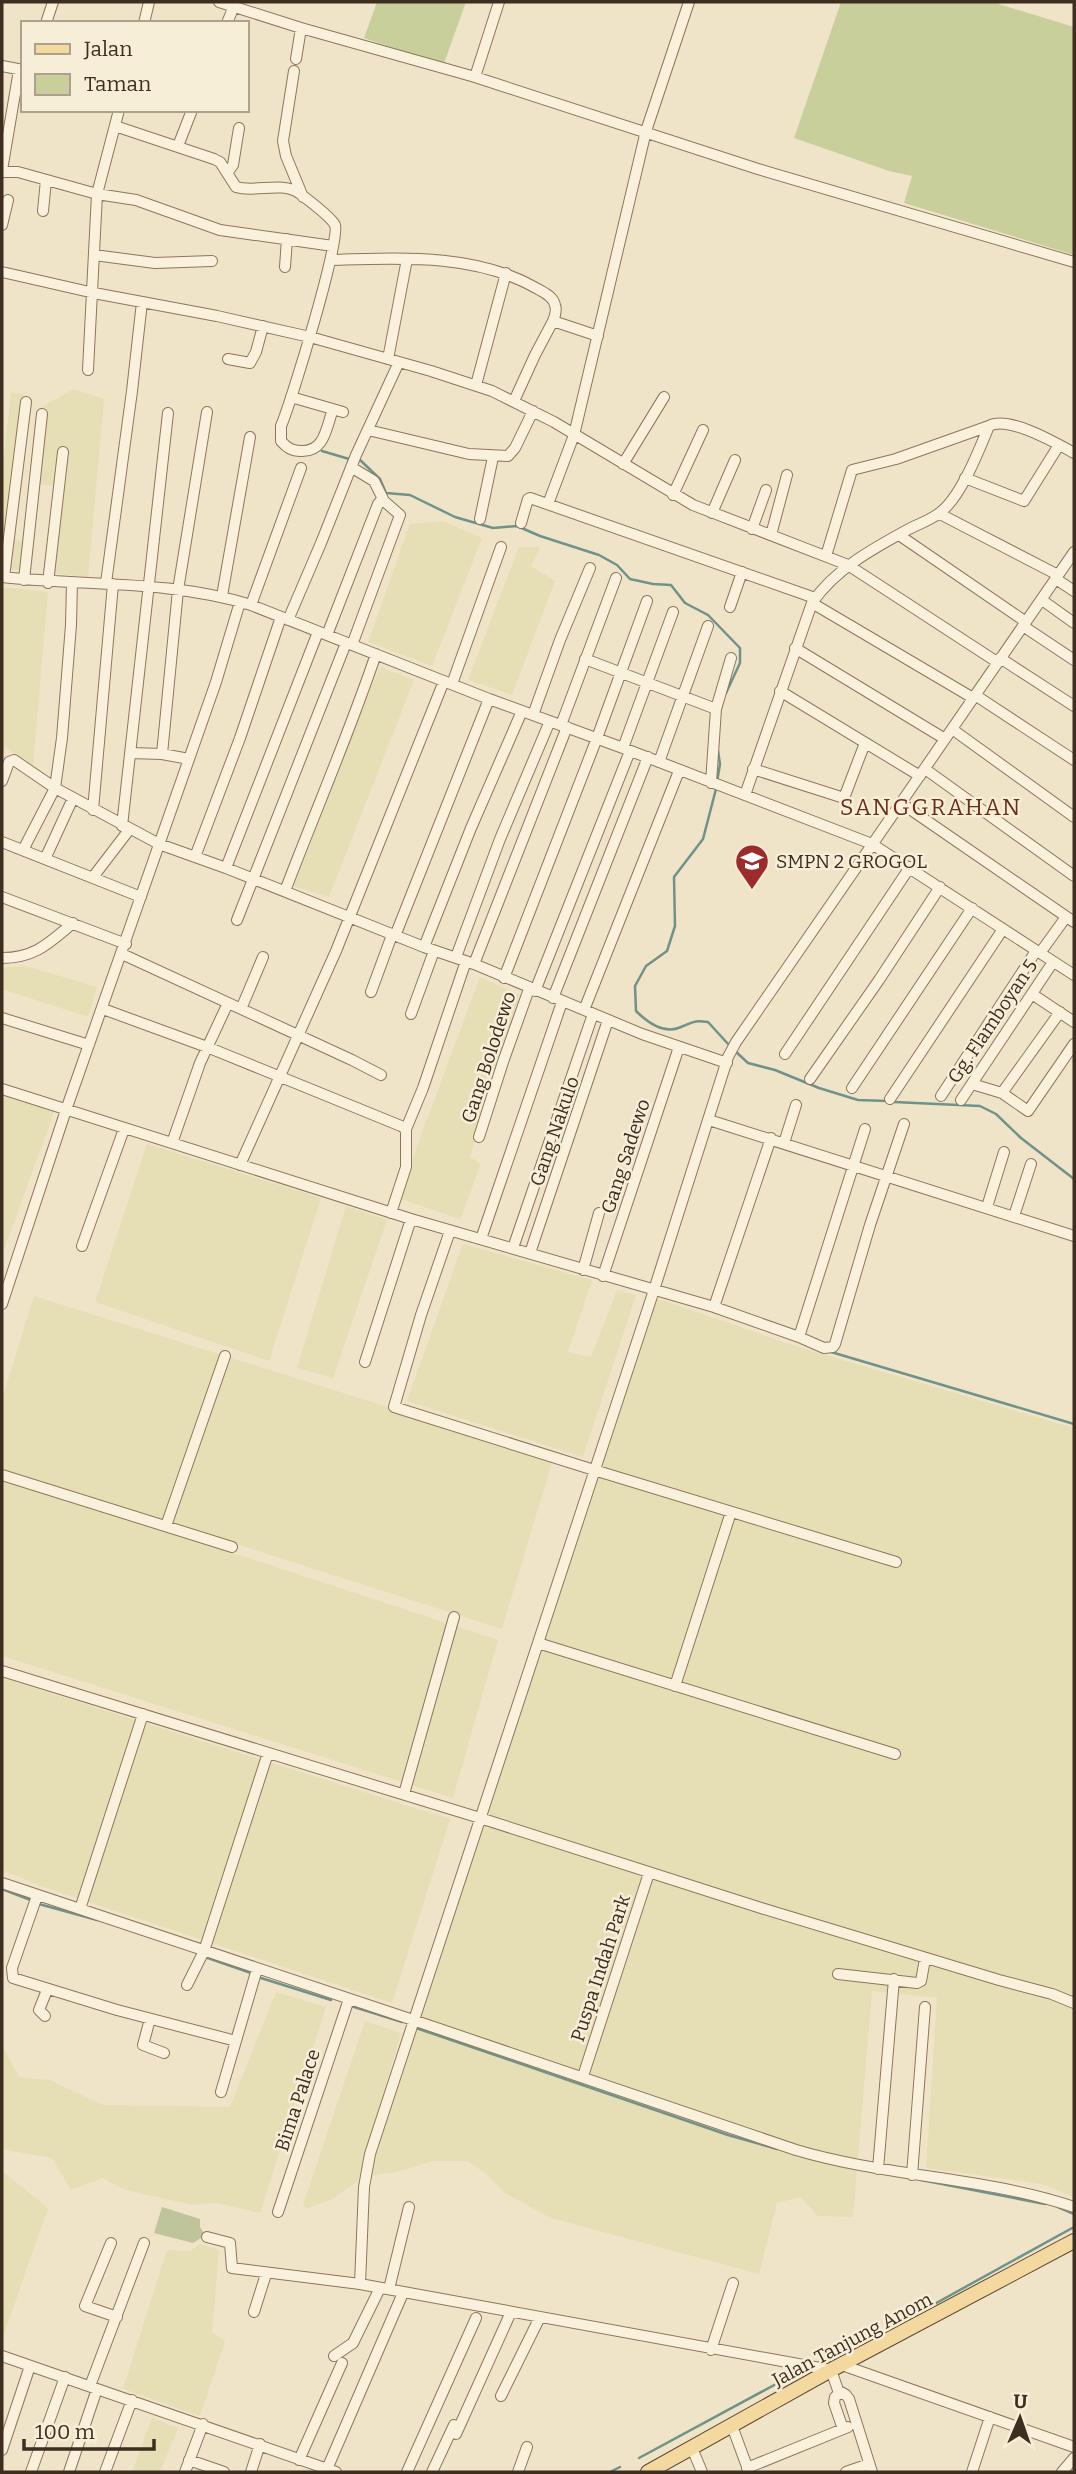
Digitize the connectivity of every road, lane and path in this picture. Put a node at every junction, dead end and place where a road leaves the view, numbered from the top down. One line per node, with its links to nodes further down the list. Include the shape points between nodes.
1 (53, 2): 7 (street)
2 (149, 2): 8 (street)
3 (219, 2): 6 (street)
4 (499, 2): 15 (street)
5 (689, 2): 20 (street)
6 (241, 6): 9 (street); 10 (street)
7 (47, 21)
8 (144, 21)
9 (230, 21)
10 (301, 28): 11 (street); 15 (street)
11 (296, 59)
12 (2, 66): 13 (street)
13 (21, 70): 22 (street)
14 (294, 71): 26 (street, via 283,141)
15 (475, 77): 20 (street)
16 (118, 112): 18 (street)
17 (191, 112): 21 (street)
18 (115, 126): 21 (street); 25 (street)
19 (239, 128): 23 (street, via 233,166)
20 (646, 131): 36 (street, via 758,169); 44 (street)
21 (178, 146): 23 (street, via 220,162)
22 (2, 171): 24 (street)
23 (227, 173): 26 (street, via 236,187 291,190)
24 (46, 180): 25 (street); 28 (street)
25 (97, 194): 30 (street, via 136,201 220,230); 32 (street)
26 (304, 198): 31 (street, via 335,226)
27 (8, 200): 29 (street)
28 (43, 211)
29 (2, 225)
30 (287, 239): 31 (street); 37 (street)
31 (333, 246): 34 (street)
32 (94, 255): 35 (street, via 155,262); 40 (street)
33 (407, 258): 34 (street); 39 (street); 47 (street)
34 (331, 260): 45 (street)
35 (212, 261)
36 (1074, 261)
37 (285, 267)
38 (2, 272): 40 (street)
39 (506, 273): 42 (street, via 552,299); 49 (street)
40 (94, 293): 41 (street); 48 (street)
41 (142, 302): 43 (street); 98 (street)
42 (554, 321): 44 (street); 52 (street)
43 (263, 326): 45 (street); 46 (street, via 250,363)
44 (598, 336): 61 (street)
45 (310, 337): 47 (street); 50 (street)
46 (228, 359)
47 (393, 360): 49 (street); 59 (street)
48 (88, 370)
49 (476, 385): 52 (street)
50 (291, 397): 50 (street, via 281,441 299,452 314,450 338,411)
51 (664, 397): 70 (street)
52 (514, 401): 54 (street)
53 (26, 402): 92 (street)
54 (533, 411): 61 (street); 66 (street, via 512,453)
55 (207, 412): 100 (street)
56 (168, 413): 99 (street)
57 (42, 414): 69 (street)
58 (989, 426): 63 (street, via 1002,422); 74 (street); 87 (street, via 852,470)
59 (368, 430): 66 (street); 68 (street)
60 (703, 430): 76 (street)
61 (575, 435): 70 (street); 78 (street)
62 (250, 437): 102 (street)
63 (1059, 445): 65 (street); 74 (street, via 1024,501)
64 (63, 452): 71 (street)
65 (1074, 453)
66 (493, 457): 81 (street)
67 (735, 460): 79 (street)
68 (353, 462): 77 (street, via 374,481); 109 (street)
69 (38, 464): 71 (street); 95 (street)
70 (623, 464): 76 (street)
71 (61, 467): 97 (street)
72 (301, 468): 106 (street)
73 (787, 475): 84 (street)
74 (965, 478): 80 (street)
75 (766, 490): 83 (street)
76 (673, 495): 79 (street)
77 (382, 499): 113 (street); 114 (street, via 400,518)
78 (548, 504): 82 (street, via 528,498); 91 (street)
79 (712, 513): 83 (street)
80 (940, 514): 85 (street); 93 (street)
81 (481, 519)
82 (521, 523)
83 (752, 528): 84 (street)
84 (771, 535): 87 (street)
85 (899, 535): 89 (street); 111 (street)
86 (501, 547): 122 (street)
87 (826, 556): 89 (street)
88 (1073, 556): 93 (street)
89 (848, 565): 105 (street); 119 (street)
90 (590, 568): 131 (street)
91 (741, 572): 105 (street); 107 (street)
92 (3, 577): 95 (street)
93 (1057, 577): 101 (street); 103 (street)
94 (616, 578): 118 (street)
95 (24, 580): 97 (street)
96 (72, 582): 97 (street); 98 (street); 149 (street)
97 (48, 583)
98 (109, 583): 99 (street); 153 (street)
99 (147, 587): 100 (street); 138 (street)
100 (178, 590): 102 (street); 139 (street)
101 (1074, 591)
102 (222, 596): 106 (street)
103 (1042, 600): 110 (street); 111 (street)
104 (647, 601): 121 (street)
105 (813, 601): 115 (street); 126 (street)
106 (245, 604): 109 (street); 141 (street)
107 (730, 607)
108 (673, 612): 123 (street, Gang Bolodewo)
109 (285, 619): 113 (street); 160 (street)
110 (1074, 623)
111 (1024, 624): 119 (street); 120 (street)
112 (708, 626): 125 (street)
113 (322, 634): 114 (street); 163 (street)
114 (349, 644): 116 (street); 166 (street)
115 (795, 648): 124 (street); 134 (street)
116 (376, 654): 122 (street); 168 (street)
117 (731, 658): 129 (street)
118 (585, 659): 121 (street); 133 (street)
119 (999, 660): 126 (street); 128 (street)
120 (1074, 660)
121 (621, 672): 123 (street); 135 (street)
122 (448, 682): 127 (street); 172 (street)
123 (646, 682): 125 (street); 137 (street, Gang Bolodewo)
124 (780, 691): 136 (street); 144 (street)
125 (682, 696): 129 (street); 143 (street)
126 (974, 696): 134 (street); 142 (street)
127 (489, 699): 130 (street); 177 (street)
128 (1074, 706)
129 (716, 709): 148 (street)
130 (522, 711): 131 (street); 179 (street, via 471,828)
131 (533, 715): 132 (street)
132 (550, 721): 133 (street); 183 (street, via 500,839)
133 (564, 726): 135 (street); 183 (street)
134 (948, 734): 146 (street); 154 (street)
135 (597, 738): 137 (street); 186 (street)
136 (865, 743): 144 (street, via 844,798); 146 (street)
137 (626, 750): 140 (street); 187 (street, Gang Bolodewo)
138 (131, 753): 139 (street); 155 (street)
139 (162, 754): 141 (street)
140 (648, 757): 143 (street); 190 (street)
141 (189, 759): 157 (street)
142 (1074, 760)
143 (660, 762): 145 (street)
144 (753, 769): 150 (street)
145 (679, 771): 148 (street); 194 (street)
146 (923, 772): 152 (street); 164 (street)
147 (2, 780): 149 (street, via 9,762 15,760)
148 (712, 783): 150 (street)
149 (55, 788): 151 (street); 159 (street)
150 (739, 793): 158 (street)
151 (73, 798): 153 (street); 161 (street)
152 (901, 803): 158 (street); 173 (street)
153 (93, 810): 155 (street)
154 (1074, 817)
155 (125, 828): 157 (street); 165 (street)
156 (2, 842): 159 (street)
157 (159, 844): 160 (street); 170 (street)
158 (872, 844): 162 (street); 206 (street)
159 (23, 850): 161 (street)
160 (195, 857): 163 (street)
161 (45, 859): 165 (street)
162 (910, 867): 167 (street); 205 (street)
163 (226, 868): 166 (street)
164 (1074, 876)
165 (93, 877): 170 (street)
166 (255, 879): 168 (street); 174 (street)
167 (940, 887): 171 (street); 209 (street)
168 (285, 891): 172 (street)
169 (2, 897): 175 (street)
170 (141, 897): 178 (street)
171 (972, 908): 176 (street); 211 (street)
172 (348, 918): 177 (street); 200 (street)
173 (1070, 919): 180 (street)
174 (237, 920)
175 (73, 923): 178 (street); 182 (street, via 33,953)
176 (1003, 929): 180 (street); 215 (street)
177 (394, 935): 179 (street); 188 (street)
178 (124, 949): 191 (street); 192 (street)
179 (429, 949): 183 (street); 196 (street)
180 (1038, 952): 184 (street); 214 (street)
181 (263, 957): 193 (street)
182 (2, 958)
183 (465, 961): 186 (street); 222 (street)
184 (1053, 962): 185 (street); 189 (street, Gg. Flamboyan 5)
185 (1074, 975)
186 (504, 978): 187 (street)
187 (532, 990): 190 (street); 224 (street, Gang Bolodewo)
188 (371, 992)
189 (1032, 994): 195 (street); 210 (street, Gg. Flamboyan 5)
190 (558, 1000): 194 (street); 240 (street)
191 (228, 1003): 193 (street); 203 (street)
192 (103, 1009): 202 (street); 203 (street)
193 (241, 1009): 200 (street)
194 (588, 1012): 198 (street); 242 (street)
195 (1060, 1012): 199 (street); 213 (street)
196 (411, 1014)
197 (2, 1018): 202 (street)
198 (608, 1020): 204 (street); 243 (street, Gang Nakulo)
199 (1074, 1022)
200 (298, 1035): 207 (street); 208 (street)
201 (1074, 1044): 213 (street, via 1028,1111)
202 (89, 1045): 218 (street)
203 (207, 1047): 208 (street); 226 (street)
204 (678, 1047): 206 (street); 245 (street, Gang Sadewo)
205 (785, 1054)
206 (729, 1056): 219 (street)
207 (381, 1075)
208 (279, 1077): 222 (street); 230 (street)
209 (810, 1079)
210 (972, 1084): 213 (street); 216 (street, Gg. Flamboyan 5)
211 (852, 1088)
212 (2, 1089): 218 (street)
213 (1002, 1093)
214 (941, 1096)
215 (890, 1099)
216 (961, 1100)
217 (796, 1105): 227 (street)
218 (66, 1110): 221 (street); 247 (street)
219 (709, 1120): 225 (street); 246 (street)
220 (904, 1124): 232 (street)
221 (124, 1129): 226 (street); 241 (street)
222 (406, 1129): 234 (street, via 406,1167)
223 (865, 1129): 231 (street)
224 (480, 1138)
225 (771, 1138): 227 (street); 248 (street)
226 (172, 1143): 230 (street)
227 (784, 1143): 231 (street)
228 (1004, 1152): 233 (street)
229 (1031, 1164): 236 (street)
230 (240, 1165): 234 (street)
231 (853, 1167): 232 (street); 249 (street)
232 (886, 1177): 233 (street); 249 (street, via 833,1347)
233 (987, 1208): 236 (street)
234 (391, 1213): 237 (street)
235 (599, 1213): 244 (street)
236 (1014, 1216): 239 (street)
237 (411, 1219): 238 (street); 251 (street)
238 (450, 1231): 240 (street); 252 (street, via 394,1406)
239 (1074, 1236)
240 (481, 1239): 242 (street)
241 (82, 1247)
242 (513, 1248): 243 (street)
243 (530, 1253): 244 (street)
244 (583, 1270): 245 (street)
245 (603, 1276): 246 (street)
246 (654, 1290): 248 (street); 252 (street)
247 (2, 1304)
248 (715, 1307): 249 (street)
249 (799, 1337)
250 (225, 1356): 255 (street)
251 (365, 1362)
252 (594, 1470): 254 (street); 259 (street)
253 (2, 1475): 255 (street)
254 (732, 1512): 257 (street); 261 (street)
255 (166, 1526): 256 (street)
256 (232, 1547)
257 (896, 1562)
258 (454, 1617): 265 (street)
259 (538, 1643): 261 (street); 266 (street)
260 (2, 1671): 262 (street)
261 (675, 1686): 264 (street)
262 (143, 1714): 263 (street); 270 (street)
263 (268, 1753): 265 (street); 271 (street)
264 (895, 1754)
265 (404, 1794): 266 (street)
266 (480, 1818): 267 (street); 283 (street)
267 (649, 1874): 272 (street); 286 (street, Puspa Indah Park)
268 (2, 1883): 269 (street)
269 (36, 1900): 270 (street); 277 (street, via 11,1976)
270 (80, 1909): 271 (street)
271 (204, 1951): 273 (street); 276 (street)
272 (925, 1959): 275 (street, via 921,1981); 279 (street)
273 (257, 1969): 278 (street); 284 (street)
274 (838, 1973): 275 (street)
275 (894, 1979): 288 (street)
276 (187, 1985)
277 (47, 1990): 281 (street, via 39,2010); 282 (street)
278 (349, 1999): 283 (street); 292 (street, Bima Palace)
279 (1074, 2003)
280 (925, 2007): 289 (street)
281 (45, 2016)
282 (150, 2019): 284 (street); 285 (street, via 144,2045)
283 (413, 2020): 288 (street, via 796,2150); 299 (street, via 366,2169)
284 (236, 2041): 287 (street)
285 (164, 2053)
286 (584, 2073)
287 (221, 2092)
288 (878, 2169): 289 (street)
289 (912, 2175): 291 (street, via 1013,2191)
290 (409, 2207): 300 (street)
291 (1074, 2207)
292 (278, 2212)
293 (207, 2237): 297 (street, via 230,2243 232,2268)
294 (1074, 2241): 310 (main road, Jalan Tanjung Anom)
295 (111, 2243): 304 (street, via 85,2306)
296 (144, 2243): 304 (street)
297 (266, 2274): 299 (street); 302 (street)
298 (733, 2283): 307 (street)
299 (360, 2284): 300 (street)
300 (385, 2289): 301 (street); 326 (street, via 338,2360)
301 (404, 2293): 303 (street); 330 (street)
302 (254, 2312)
303 (511, 2312): 305 (street); 338 (street)
304 (117, 2317): 312 (street)
305 (540, 2317): 307 (street); 314 (street)
306 (476, 2318): 337 (street)
307 (711, 2350): 310 (street)
308 (2, 2357): 309 (street)
309 (30, 2366): 311 (street); 325 (street)
310 (830, 2368): 313 (street); 316 (street); 319 (main road, Jalan Tanjung Anom)
311 (65, 2377): 312 (street); 331 (street)
312 (94, 2388): 315 (street); 332 (street)
313 (838, 2393): 318 (street, via 846,2395); 320 (street, via 834,2403)
314 (501, 2396)
315 (132, 2400): 317 (street); 333 (street)
316 (990, 2417): 324 (street); 343 (street)
317 (202, 2424): 321 (street); 327 (street)
318 (857, 2424): 320 (street); 328 (street)
319 (732, 2426): 323 (main road, Jalan Tanjung Anom); 329 (street)
320 (844, 2429): 329 (street)
321 (260, 2445): 326 (street); 336 (street)
322 (527, 2446): 339 (street)
323 (692, 2448): 340 (main road, Jalan Tanjung Anom); 341 (street)
324 (1074, 2449): 344 (street)
325 (2, 2450)
326 (299, 2459): 330 (street)
327 (190, 2460): 334 (street); 335 (street)
328 (870, 2468): 342 (street)
329 (748, 2470)
330 (331, 2471)
331 (31, 2472)
332 (69, 2472)
333 (105, 2472)
334 (186, 2472)
335 (223, 2472)
336 (251, 2472)
337 (407, 2472)
338 (432, 2472)
339 (517, 2472)
340 (648, 2472)
341 (702, 2472)
342 (846, 2472)
343 (972, 2472)
344 (1062, 2472)

